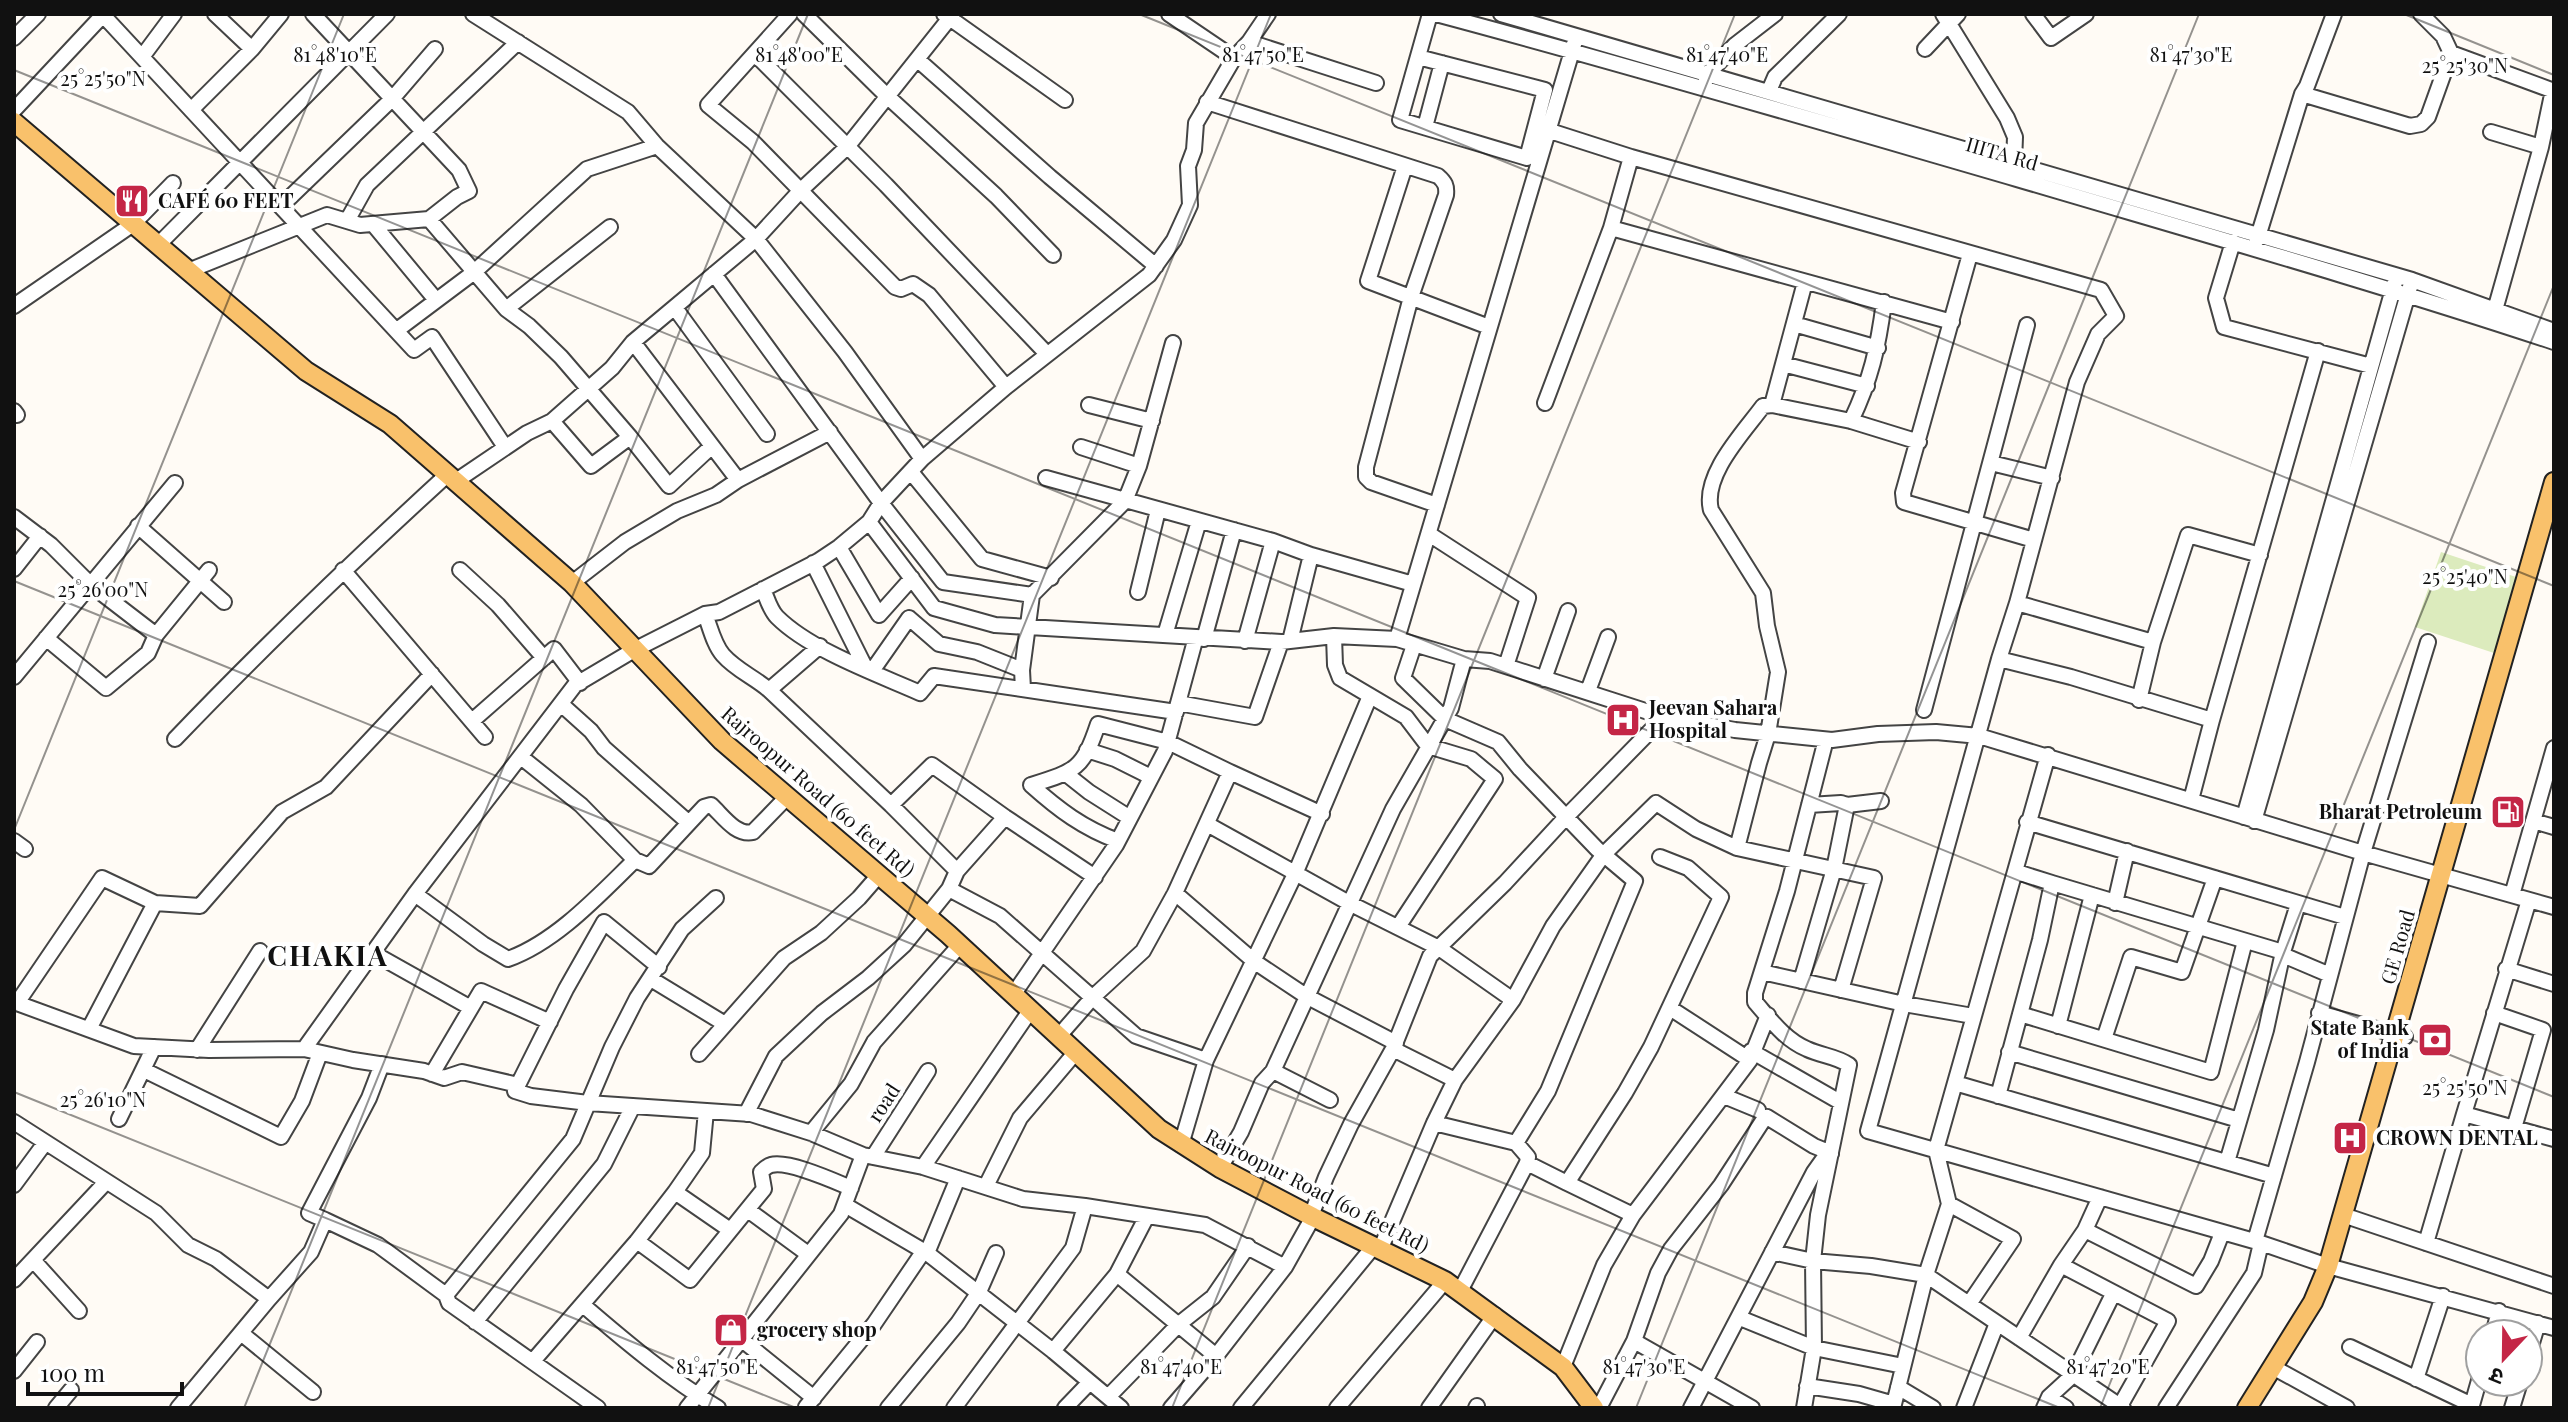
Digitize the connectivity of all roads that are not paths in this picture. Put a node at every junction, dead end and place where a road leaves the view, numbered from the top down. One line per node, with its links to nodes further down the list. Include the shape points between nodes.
1 (38, 14): 23 (street)
2 (102, 14): 33 (street); 47 (street)
3 (174, 14): 33 (street)
4 (215, 14): 27 (street)
5 (281, 14): 27 (street)
6 (313, 14): 30 (street)
7 (387, 14): 30 (street)
8 (473, 14): 24 (street)
9 (790, 14): 32 (street)
10 (804, 14): 43 (street)
11 (1169, 14): 35 (street)
12 (1433, 14): 26 (street, IIITA Rd); 34 (street)
13 (1501, 14): 26 (street, IIITA Rd)
14 (1775, 14): 38 (street, via 1735,45)
15 (1839, 14): 41 (street, via 1775,77)
16 (2033, 14): 17 (street, via 2051,38)
17 (2086, 14)
18 (2334, 14): 42 (street)
19 (2421, 14): 31 (street, via 2443,36)
20 (1266, 15): 25 (street)
21 (949, 16): 36 (street); 45 (street)
22 (1950, 17): 29 (street); 60 (street, via 2015,137)
23 (14, 38)
24 (518, 42): 53 (street); 55 (street, via 628,112)
25 (1249, 42): 35 (street); 39 (street)
26 (1574, 43): 38 (street, IIITA Rd); 52 (street)
27 (252, 49): 48 (street)
28 (435, 49): 44 (street)
29 (1925, 49)
30 (348, 53): 44 (street); 59 (street)
31 (2451, 53): 40 (street); 42 (street, via 2421,124 2410,126)
32 (755, 54): 56 (street); 63 (street, via 708,105)
33 (142, 57): 48 (street)
34 (1418, 57): 37 (street); 51 (street, via 1400,120)
35 (1234, 58): 46 (street)
36 (918, 60): 43 (street); 78 (street)
37 (1442, 63): 51 (street); 51 (street, via 1545,90 1527,158)
38 (1706, 81): 41 (street, IIITA Rd); 49 (street, IIITA Rd)
39 (1376, 83)
40 (2553, 90): 57 (street)
41 (1769, 91): 49 (street, IIITA Rd)
42 (2302, 94): 74 (street)
43 (887, 96): 56 (street); 77 (street)
44 (392, 99): 53 (street); 64 (street)
45 (1065, 100)
46 (1207, 102): 61 (street); 78 (street, via 1196,123 1188,166 1190,205)
47 (14, 110)
48 (191, 110): 59 (street)
49 (1813, 112): 60 (street, IIITA Rd); 73 (street, IIITA Rd)
50 (14, 122): 67 (main road, Rajroopur Road (60 feet Rd))
51 (1425, 127)
52 (1550, 131): 58 (street); 94 (street)
53 (423, 132): 65 (street, via 459,170 469,191); 66 (street, via 367,185)
54 (2491, 132): 57 (street)
55 (657, 146): 72 (street); 80 (street, via 587,169)
56 (847, 147): 63 (street); 102 (street)
57 (2541, 147): 90 (street)
58 (1631, 157): 71 (street); 76 (street)
59 (240, 162): 64 (street); 75 (street)
60 (2014, 163): 74 (street, IIITA Rd)
61 (1405, 166): 84 (street, via 1438,176 1446,187); 84 (street, via 1368,281)
62 (173, 183): 67 (street)
63 (801, 190): 72 (street); 106 (street, via 895,287 913,284 929,295)
64 (281, 206): 69 (street)
65 (429, 219): 68 (street); 80 (street)
66 (347, 221): 68 (street); 69 (street, via 327,215)
67 (133, 224): 75 (main road, Rajroopur Road (60 feet Rd)); 87 (street)
68 (373, 224): 85 (street)
69 (300, 226): 79 (street); 95 (street)
70 (610, 227): 89 (street)
71 (1611, 228): 82 (street); 108 (street)
72 (756, 239): 81 (street); 121 (street)
73 (2233, 242): 74 (street, IIITA Rd); 101 (street, via 2216,298 2224,327)
74 (2256, 242): 83 (street, IIITA Rd)
75 (158, 245): 79 (main road, Rajroopur Road (60 feet Rd))
76 (1970, 254): 91 (street); 127 (street, via 2101,290 2116,316 2098,334 2077,382)
77 (1053, 255)
78 (1156, 266): 102 (street)
79 (188, 271): 125 (main road, Rajroopur Road (60 feet Rd), via 306,371 390,424)
80 (473, 273): 85 (street); 89 (street)
81 (714, 274): 88 (street); 114 (street)
82 (1805, 282): 86 (street); 92 (street)
83 (2402, 284): 90 (street, IIITA Rd); 98 (street, IIITA Rd); 104 (street); 230 (street)
84 (1411, 297): 94 (street); 134 (street, via 1366,477)
85 (436, 300): 95 (street)
86 (1884, 302): 91 (street); 100 (street)
87 (14, 306)
88 (675, 308): 97 (street); 115 (street)
89 (506, 309): 107 (street, via 561,357)
90 (2495, 310): 96 (street, IIITA Rd)
91 (1952, 322): 117 (street)
92 (1794, 324): 100 (street); 103 (street)
93 (2027, 325): 122 (street)
94 (1489, 327): 134 (street)
95 (397, 330): 119 (street, via 414,350 432,337)
96 (2554, 331)
97 (633, 342): 107 (street); 118 (street)
98 (2554, 342)
99 (1173, 343): 112 (street)
100 (1878, 348): 105 (street)
101 (2318, 351): 104 (street); 150 (street)
102 (1047, 354): 106 (street)
103 (1783, 364): 105 (street); 110 (street)
104 (2371, 366): 230 (street)
105 (1867, 386): 113 (street)
106 (1006, 387): 121 (street)
107 (589, 390): 111 (street); 116 (street)
108 (1545, 403)
109 (1089, 405): 112 (street)
110 (1772, 405): 113 (street); 206 (street, via 1763,406 1718,468 1708,500 1763,593 1778,672)
111 (552, 421): 116 (street, via 591,466); 119 (street)
112 (1152, 421): 123 (street)
113 (1851, 421): 117 (street)
114 (830, 432): 128 (street); 133 (street)
115 (767, 434)
116 (630, 437): 131 (street)
117 (1919, 442): 141 (street, via 1904,502)
118 (712, 446): 128 (street); 131 (street)
119 (505, 447): 125 (street)
120 (1081, 447): 123 (street)
121 (922, 459): 124 (street)
122 (1991, 463): 127 (street); 141 (street)
123 (1139, 466): 132 (street)
124 (911, 472): 133 (street); 157 (street, via 982,559)
125 (452, 478): 153 (street); 158 (main road, Rajroopur Road (60 feet Rd))
126 (1046, 478): 132 (street)
127 (2052, 478): 146 (street)
128 (738, 480): 135 (street)
129 (2554, 482): 167 (main road, GE Road)
130 (175, 483): 142 (street)
131 (669, 486): 135 (street)
132 (1125, 501): 136 (street); 157 (street)
133 (881, 503): 140 (street); 163 (street, via 943,582)
134 (1437, 505): 144 (street)
135 (687, 507): 158 (street, via 625,542)
136 (1158, 510): 139 (street); 162 (street)
137 (14, 517): 145 (street)
138 (2554, 519): 167 (main road, GE Road)
139 (1199, 521): 143 (street); 171 (street)
140 (869, 522): 148 (street); 156 (street)
141 (1974, 523): 146 (street); 201 (street)
142 (138, 526): 155 (street); 160 (street)
143 (1234, 530): 147 (street); 175 (street)
144 (1429, 534): 159 (street); 187 (street, via 1528,598)
145 (40, 536): 152 (street); 160 (street)
146 (2034, 540): 165 (street)
147 (1273, 541): 149 (street); 177 (street)
148 (839, 547): 151 (street); 156 (street, via 879,615)
149 (1311, 555): 159 (street); 178 (street)
150 (2260, 555): 179 (street, via 2188,535); 204 (street)
151 (813, 563): 161 (street); 188 (street)
152 (14, 569)
153 (343, 570): 190 (street); 209 (street)
154 (460, 570): 184 (street)
155 (204, 576): 164 (street); 170 (street)
156 (912, 578): 169 (street, via 934,608 995,625)
157 (1051, 578): 163 (street)
158 (572, 583): 183 (main road, Rajroopur Road (60 feet Rd))
159 (1413, 584): 176 (street)
160 (91, 585): 170 (street); 174 (street)
161 (763, 589): 168 (street); 182 (street, via 775,615)
162 (1138, 592)
163 (1032, 595): 169 (street)
164 (224, 602)
165 (2017, 603): 179 (street); 186 (street)
166 (1568, 611): 192 (street)
167 (2522, 612): 249 (main road, GE Road)
168 (705, 614): 183 (street); 195 (street, via 721,653)
169 (1029, 627): 171 (street); 189 (street)
170 (156, 635): 174 (street, via 148,653 106,688)
171 (1165, 635): 175 (street)
172 (1334, 636): 176 (street); 178 (street); 197 (street, via 1340,678)
173 (1608, 637): 196 (street)
174 (46, 638): 191 (street)
175 (1200, 638): 177 (street); 200 (street)
176 (1397, 639): 181 (street)
177 (1245, 641): 178 (street)
178 (1286, 642): 200 (street, via 1255,717)
179 (2153, 642): 198 (street)
180 (2428, 642): 239 (street)
181 (1414, 645): 185 (street); 203 (street, via 1403,678)
182 (820, 646): 188 (street); 195 (street)
183 (634, 650): 193 (street); 220 (main road, Rajroopur Road (60 feet Rd), via 722,741)
184 (544, 658): 193 (street, via 554,649); 205 (street)
185 (1464, 659): 187 (street); 203 (street)
186 (1999, 659): 198 (street); 207 (street)
187 (1506, 666): 192 (street)
188 (869, 670): 189 (street, via 909,618 939,644); 194 (street, via 920,693 934,676)
189 (1022, 670): 194 (street)
190 (432, 674): 205 (street); 260 (street, via 326,787 282,812 200,906)
191 (14, 677)
192 (1544, 679): 196 (street)
193 (580, 683): 199 (street)
194 (1023, 689): 200 (street)
195 (769, 690): 223 (street)
196 (1588, 691): 202 (street)
197 (1370, 696): 211 (street, via 1406,717); 226 (street)
198 (2139, 700): 204 (street)
199 (561, 704): 216 (street); 233 (street)
200 (1177, 708): 210 (street)
201 (1924, 710)
202 (1664, 717): 206 (street); 228 (street)
203 (1445, 719): 211 (street); 228 (street, via 1498,742)
204 (2212, 720): 221 (street)
205 (472, 721): 208 (street)
206 (1768, 734): 207 (street, via 1832,740 1936,732); 237 (street)
207 (1979, 736): 215 (street); 289 (street)
208 (485, 737)
209 (175, 739)
210 (1168, 742): 214 (street, via 1098,724); 217 (street); 219 (street)
211 (1428, 746): 261 (street); 268 (street, via 1471,759 1495,779)
212 (1824, 747): 224 (street)
213 (2554, 748): 231 (street)
214 (1087, 750): 218 (street, via 1079,765); 219 (street)
215 (2048, 755): 221 (street); 232 (street)
216 (521, 757): 242 (street, via 581,805); 255 (street)
217 (1230, 772): 226 (street); 234 (street)
218 (1065, 773): 229 (street); 236 (street, via 1031,785 1060,812)
219 (1151, 777): 229 (street)
220 (787, 797): 233 (street, via 747,834 711,805); 248 (main road, Rajroopur Road (60 feet Rd))
221 (2191, 800): 230 (street)
222 (1881, 801): 225 (street)
223 (891, 805): 227 (street, via 932,765); 245 (street)
224 (1809, 805): 225 (street); 243 (street)
225 (1847, 805): 244 (street)
226 (1322, 814): 247 (street)
227 (1005, 817): 245 (street); 250 (street)
228 (1566, 817): 240 (street); 271 (street)
229 (1130, 818): 236 (street)
230 (2249, 819): 239 (street)
231 (2533, 821): 235 (street); 257 (street)
232 (2027, 822): 238 (street); 246 (street)
233 (689, 823): 242 (street, via 649,866)
234 (1207, 824): 247 (street); 254 (street)
235 (2554, 827)
236 (1118, 841): 250 (street)
237 (1737, 848): 240 (street, via 1656,803); 243 (street)
238 (2127, 851): 251 (street); 262 (street)
239 (2363, 853): 249 (street); 266 (street)
240 (1604, 854): 287 (street, via 1553,926); 342 (street, via 1635,881 1548,1091)
241 (1660, 857): 291 (street, via 1688,868 1721,897)
242 (635, 860): 255 (street, via 583,911 525,953 508,959)
243 (1795, 861): 244 (street); 278 (street)
244 (1834, 869): 281 (street); 283 (street, via 1874,878)
245 (957, 871): 253 (street)
246 (2017, 872): 252 (street); 297 (street)
247 (1295, 874): 261 (street); 276 (street)
248 (879, 875): 265 (main road, Rajroopur Road (60 feet Rd)); 299 (street, via 821,933 784,958)
249 (2447, 876): 257 (street); 303 (main road, GE Road)
250 (1095, 877): 274 (street)
251 (2215, 878): 263 (street); 267 (street)
252 (2052, 883): 256 (street); 295 (street)
253 (949, 889): 265 (street); 274 (street, via 1000,916)
254 (1175, 893): 276 (street); 286 (street, via 1143,951)
255 (415, 894): 273 (street)
256 (2092, 895): 262 (street); 300 (street)
257 (2512, 895): 259 (street)
258 (716, 898): 279 (street, via 682,929)
259 (2529, 900): 264 (street); 277 (street)
260 (155, 903): 288 (street, via 102,878); 301 (street)
261 (1349, 903): 268 (street); 285 (street)
262 (2115, 903): 267 (street)
263 (2298, 904): 266 (street); 275 (street)
264 (2554, 907)
265 (927, 916): 270 (main road, Rajroopur Road (60 feet Rd)); 332 (street, via 904,945 776,1056)
266 (2345, 917): 280 (street)
267 (2199, 926): 269 (street); 305 (street, via 2182,972 2131,957)
268 (1398, 927): 271 (street)
269 (2245, 941): 275 (street); 305 (street, via 2211,1072)
270 (960, 945): 284 (main road, Rajroopur Road (60 feet Rd)); 339 (street, via 874,1042 851,1084)
271 (1439, 948): 287 (street); 306 (street, via 1430,956)
272 (260, 951): 309 (street)
273 (373, 953): 290 (street); 308 (street)
274 (1043, 953): 284 (street); 286 (street)
275 (2283, 953): 280 (street); 335 (street)
276 (1255, 962): 285 (street); 315 (street)
277 (2506, 969): 282 (street); 294 (street)
278 (1762, 972): 281 (street); 296 (street, via 1755,1002)
279 (655, 973): 298 (street, via 604,922); 299 (street); 328 (street, via 637,998)
280 (2330, 975): 293 (street)
281 (1801, 981): 283 (street)
282 (2554, 984)
283 (1841, 990): 289 (street)
284 (1013, 995): 292 (main road, Rajroopur Road (60 feet Rd))
285 (1306, 996): 306 (street); 319 (street)
286 (1093, 997): 304 (street); 315 (street, via 1136,1036)
287 (1513, 1000): 321 (street)
288 (16, 1003): 301 (street)
289 (1904, 1004): 297 (street); 344 (street, via 1868,1131)
290 (471, 1008): 298 (street, via 481,991); 320 (street)
291 (1670, 1008): 314 (street); 354 (street, via 1625,1093)
292 (1030, 1011): 304 (main road, Rajroopur Road (60 feet Rd)); 349 (street)
293 (2319, 1013): 303 (street); 351 (street)
294 (2494, 1013): 302 (street); 333 (street)
295 (2020, 1014): 300 (street); 310 (street)
296 (1768, 1015): 314 (street); 327 (street, via 1805,1049 1849,1065)
297 (1973, 1016): 322 (street)
298 (550, 1022): 323 (street)
299 (725, 1024): 313 (street)
300 (2058, 1026): 305 (street)
301 (89, 1029): 307 (street, via 134,1046)
302 (2549, 1031): 338 (street)
303 (2400, 1035): 367 (main road, GE Road); 385 (main road, GE Road)
304 (1058, 1037): 312 (main road, Rajroopur Road (60 feet Rd))
305 (2104, 1039)
306 (1395, 1046): 321 (street); 366 (street, via 1351,1124)
307 (154, 1047): 309 (street); 317 (street)
308 (304, 1049): 309 (street); 311 (street)
309 (197, 1050)
310 (2009, 1052): 325 (street); 335 (street)
311 (320, 1053): 316 (street); 317 (street, via 281,1137)
312 (1075, 1053): 343 (main road, Rajroopur Road (60 feet Rd)); 356 (street, via 1020,1118)
313 (699, 1054)
314 (1750, 1056): 324 (street); 327 (street)
315 (1206, 1060): 343 (street)
316 (382, 1064): 320 (street); 368 (street, via 309,1213)
317 (144, 1070): 334 (street)
318 (928, 1071): 346 (street, road)
319 (1273, 1071): 326 (street); 350 (street)
320 (432, 1074): 323 (street, via 444,1078 462,1072 514,1084)
321 (1455, 1080): 337 (street)
322 (1955, 1083): 325 (street); 344 (street)
323 (515, 1091): 328 (street)
324 (1724, 1096): 330 (street); 364 (street)
325 (1998, 1096): 347 (street)
326 (1330, 1100)
327 (1840, 1102): 345 (street)
328 (588, 1103): 329 (street); 393 (street, via 573,1139)
329 (633, 1106): 331 (street); 404 (street, via 604,1164)
330 (1758, 1110)
331 (706, 1111): 332 (street); 358 (street, via 702,1153)
332 (746, 1114): 339 (street)
333 (2464, 1114): 338 (street); 374 (street)
334 (119, 1119)
335 (2239, 1120): 347 (street)
336 (14, 1122): 341 (street)
337 (1434, 1123): 342 (street); 376 (street)
338 (2514, 1128): 340 (street)
339 (811, 1133): 346 (street)
340 (2553, 1134)
341 (45, 1143): 353 (street); 355 (street)
342 (1516, 1143): 348 (street)
343 (1181, 1145): 350 (main road, Rajroopur Road (60 feet Rd))
344 (1936, 1150): 359 (street); 360 (street)
345 (1831, 1153): 377 (street, via 1814,1172); 382 (street); 411 (street, via 1767,1117 1671,1249)
346 (868, 1156): 349 (street); 357 (street, road)
347 (2227, 1162): 351 (street)
348 (1527, 1163): 354 (street); 389 (street)
349 (923, 1167): 352 (street)
350 (1220, 1168): 366 (main road, Rajroopur Road (60 feet Rd))
351 (2274, 1176): 373 (street)
352 (958, 1178): 356 (street); 378 (street)
353 (106, 1182): 381 (street); 395 (street)
354 (1567, 1183): 364 (street)
355 (14, 1185)
356 (986, 1186): 362 (street, via 1023,1199)
357 (851, 1188): 361 (street, road); 363 (street, via 774,1164 761,1172 764,1189)
358 (675, 1192): 369 (street); 372 (street)
359 (2100, 1197): 370 (street); 371 (street)
360 (1949, 1204): 387 (street); 396 (street, via 2013,1239)
361 (845, 1205): 378 (street); 380 (street, road)
362 (1085, 1206): 365 (street); 405 (street, via 1073,1248)
363 (748, 1210): 369 (street); 380 (street)
364 (1633, 1215): 419 (street, via 1604,1265)
365 (1147, 1216): 375 (street, via 1205,1225); 386 (street)
366 (1312, 1216): 376 (main road, Rajroopur Road (60 feet Rd)); 384 (street)
367 (2352, 1218): 374 (street); 385 (main road, GE Road)
368 (325, 1220): 393 (street, via 378,1245); 395 (street, via 311,1252)
369 (730, 1230): 372 (street, via 690,1280)
370 (2085, 1230): 371 (street, via 2196,1286); 383 (street)
371 (2222, 1233): 373 (street)
372 (637, 1241): 397 (street)
373 (2258, 1242): 385 (street); 458 (street, via 2254,1273)
374 (2426, 1243): 390 (street)
375 (1248, 1246): 384 (street); 407 (street, via 1213,1297)
376 (1377, 1248): 389 (main road, Rajroopur Road (60 feet Rd)); 448 (street)
377 (1772, 1252): 382 (street); 401 (street)
378 (925, 1253): 391 (street); 434 (street)
379 (996, 1253): 391 (street)
380 (808, 1254): 410 (street, road)
381 (33, 1260): 388 (street); 398 (street)
382 (1813, 1261): 387 (street); 414 (street)
383 (2061, 1265): 392 (street); 409 (street)
384 (1285, 1267): 416 (street)
385 (2332, 1267): 394 (street); 421 (main road, GE Road, via 2321,1306); 459 (main road, GE Road)
386 (1117, 1274): 407 (street); 415 (street)
387 (1926, 1275): 396 (street); 418 (street)
388 (14, 1280)
389 (1453, 1286): 400 (main road, Rajroopur Road (60 feet Rd)); 449 (street)
390 (2554, 1286)
391 (979, 1292): 405 (street); 443 (street)
392 (2113, 1294): 422 (street); 437 (street, via 2168,1321)
393 (446, 1295): 404 (street)
394 (2443, 1296): 399 (street); 423 (street)
395 (269, 1299): 408 (street)
396 (1969, 1304): 406 (street)
397 (583, 1305): 417 (street); 430 (street)
398 (79, 1311)
399 (2499, 1311): 402 (street); 403 (street)
400 (1495, 1315): 419 (main road, Rajroopur Road (60 feet Rd)); 450 (street)
401 (1740, 1318): 414 (street); 424 (street)
402 (2497, 1318)
403 (2522, 1318)
404 (475, 1322): 417 (street)
405 (1017, 1322): 415 (street); 444 (street)
406 (1997, 1323): 409 (street); 456 (street)
407 (1179, 1324): 416 (street); 431 (street)
408 (241, 1333): 429 (street); 439 (street)
409 (2019, 1338): 422 (street)
410 (741, 1339): 430 (street, road); 434 (street)
411 (1634, 1341): 424 (street); 451 (street)
412 (37, 1342): 420 (street)
413 (2350, 1347): 423 (street)
414 (1814, 1348): 418 (street); 426 (street)
415 (1053, 1351): 425 (street)
416 (1216, 1356): 447 (street)
417 (533, 1361): 440 (street)
418 (1903, 1366): 427 (street)
419 (1563, 1367): 451 (main road, Rajroopur Road (60 feet Rd))
420 (14, 1371)
421 (2280, 1371): 460 (main road, GE Road); 461 (street)
422 (2073, 1375): 435 (street); 437 (street)
423 (2416, 1379): 432 (street, via 2472,1405)
424 (1704, 1381): 452 (street); 453 (street)
425 (1090, 1382): 431 (street); 445 (street)
426 (1807, 1386): 433 (street); 454 (street)
427 (1898, 1387): 436 (street); 455 (street)
428 (71, 1390): 438 (street)
429 (313, 1392)
430 (697, 1395): 441 (street, road); 442 (street)
431 (1108, 1397): 446 (street)
432 (2474, 1398)
433 (1857, 1401): 436 (street)
434 (810, 1402)
435 (2046, 1402): 457 (street)
436 (1893, 1406)
437 (2122, 1407)
438 (56, 1408)
439 (178, 1408)
440 (598, 1408)
441 (687, 1408)
442 (718, 1408)
443 (888, 1408)
444 (954, 1408)
445 (1065, 1408)
446 (1121, 1408)
447 (1171, 1408)
448 (1241, 1408)
449 (1337, 1408)
450 (1429, 1408)
451 (1596, 1408)
452 (1691, 1408)
453 (1752, 1408)
454 (1804, 1408)
455 (1933, 1408)
456 (1964, 1408)
457 (2066, 1408)
458 (2166, 1408)
459 (2247, 1408)
460 (2257, 1408)
461 (2347, 1408)

